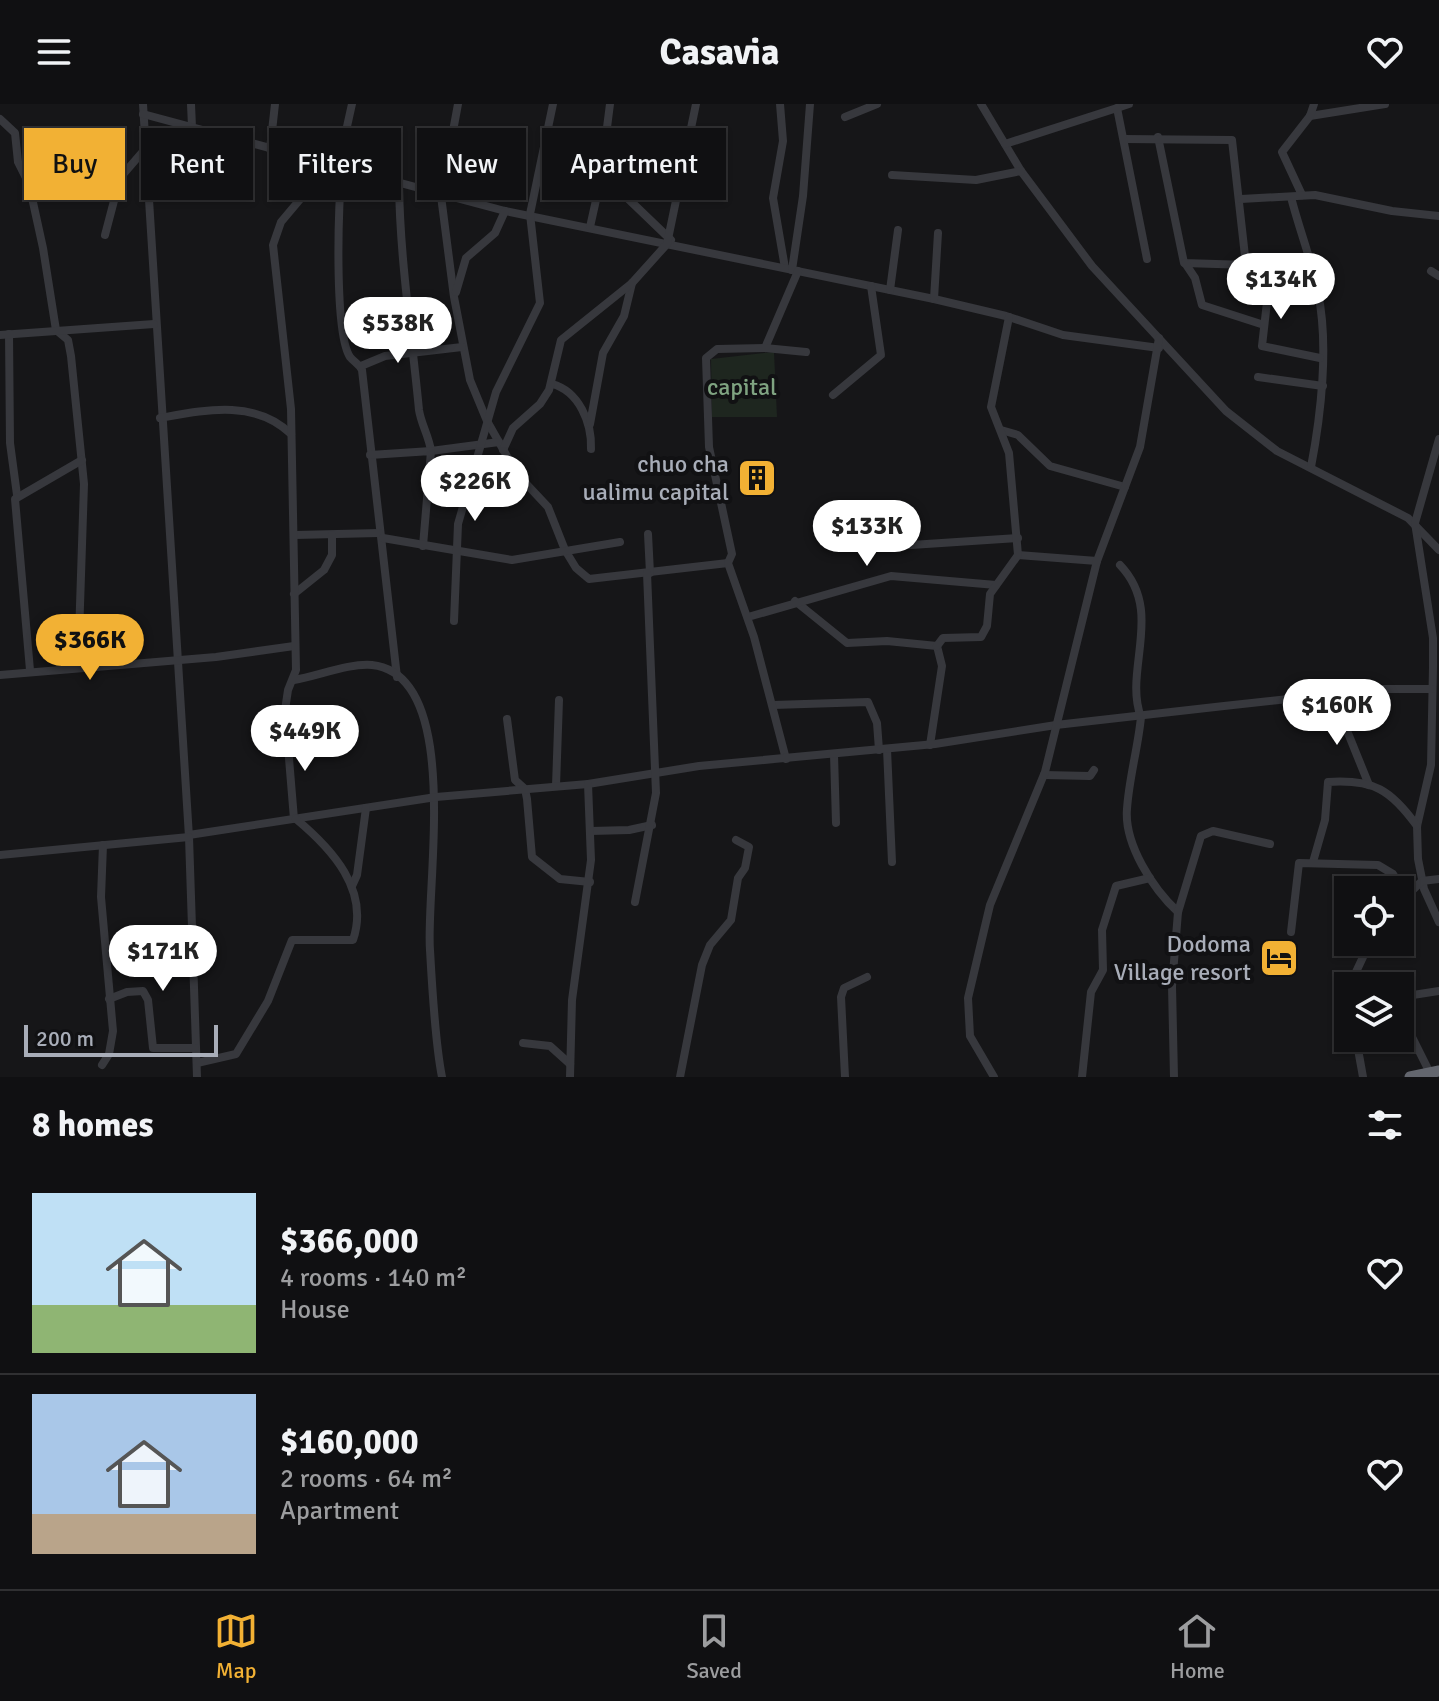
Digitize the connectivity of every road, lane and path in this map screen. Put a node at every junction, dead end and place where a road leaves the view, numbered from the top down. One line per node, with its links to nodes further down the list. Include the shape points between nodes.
1 (191, 104): 20 (street)
2 (275, 104): 22 (street)
3 (352, 104): 23 (street)
4 (458, 104): 24 (street)
5 (553, 104): 44 (street)
6 (610, 104): 25 (street)
7 (696, 104): 50 (street)
8 (780, 104): 56 (street, via 783,141 773,198)
9 (810, 104): 56 (street)
10 (877, 104): 18 (street)
11 (981, 104): 28 (street)
12 (1129, 104): 15 (street)
13 (1314, 104): 17 (street)
14 (1385, 104): 17 (street)
15 (1117, 108): 27 (street); 28 (street)
16 (143, 109): 20 (street)
17 (1310, 116): 32 (street, via 1282,152)
18 (845, 117)
19 (0, 119): 65 (street, via 15,133 18,162 29,184)
20 (192, 127): 21 (street)
21 (196, 128)
22 (272, 128)
23 (346, 128)
24 (454, 128)
25 (607, 128)
26 (1158, 137): 27 (street); 34 (street, via 1232,140); 52 (street)
27 (1124, 139): 51 (street)
28 (1005, 144): 30 (street)
29 (141, 154): 49 (street, via 120,178)
30 (1021, 171): 31 (street, via 976,180); 67 (street, via 1092,266)
31 (892, 175)
32 (1302, 195): 33 (street); 45 (street)
33 (1291, 197): 34 (street); 55 (street)
34 (1241, 199): 53 (street)
35 (149, 200): 63 (street)
36 (303, 200): 85 (street, via 281,222 273,245)
37 (338, 200): 73 (street, via 339,277 348,352)
38 (400, 200): 71 (street)
39 (442, 200): 60 (street)
40 (458, 200): 43 (street)
41 (595, 200): 46 (street)
42 (629, 200): 50 (street)
43 (505, 211): 44 (street); 60 (street, via 495,233 466,258)
44 (530, 214): 46 (street); 77 (street, via 540,303)
45 (1438, 215)
46 (590, 227): 50 (street)
47 (898, 230): 59 (street)
48 (938, 233): 61 (street)
49 (105, 235)
50 (668, 241): 56 (street); 57 (street)
51 (1147, 259)
52 (1184, 263): 53 (street); 64 (street, via 1195,278 1202,305)
53 (1246, 265): 54 (street)
54 (1264, 267): 55 (street); 64 (street)
55 (1311, 267): 72 (street, via 1319,294)
56 (792, 270): 58 (street); 69 (street)
57 (632, 283): 75 (street, via 561,340); 82 (street, via 624,316 603,353)
58 (871, 286): 59 (street); 78 (street, via 881,355)
59 (890, 290): 61 (street)
60 (454, 297): 68 (street)
61 (934, 299): 62 (street)
62 (1009, 317): 67 (street, via 1063,335); 84 (street, via 991,407)
63 (154, 324): 65 (street); 80 (street)
64 (1264, 325): 72 (street, via 1263,349)
65 (56, 330): 66 (street); 92 (street, via 68,340)
66 (4, 334): 95 (street)
67 (1159, 343): 93 (street, via 1258,439); 94 (street, via 1140,447)
68 (462, 347): 71 (street); 79 (street)
69 (765, 348): 70 (street); 110 (street, via 712,349 706,358 706,427 732,554)
70 (806, 352)
71 (412, 353): 73 (street, via 372,359); 90 (street, via 420,416)
72 (1320, 358): 76 (street)
73 (361, 366): 91 (street)
74 (1258, 377): 76 (street)
75 (552, 384): 82 (street, via 565,390); 83 (street, via 540,404)
76 (1323, 386): 93 (street)
77 (496, 392): 79 (street); 81 (street)
78 (833, 395)
79 (480, 407): 81 (street)
80 (160, 418): 85 (street, via 243,410 280,423); 120 (street)
81 (487, 421): 87 (street); 88 (street)
82 (590, 424): 89 (street)
83 (513, 428): 87 (street); 87 (street)
84 (1001, 430): 94 (street, via 1018,435 1050,466); 101 (street, via 1009,453)
85 (291, 434): 98 (street)
86 (1439, 439): 96 (street)
87 (499, 443): 88 (street); 105 (street, via 517,474 548,507)
88 (480, 445): 90 (street); 107 (street, via 458,524)
89 (591, 449)
90 (431, 451): 91 (street); 104 (street)
91 (370, 455): 100 (street)
92 (82, 460): 95 (street); 121 (street)
93 (1311, 467): 96 (street)
94 (1125, 487): 109 (street)
95 (17, 495): 122 (street)
96 (1415, 523): 106 (street); 126 (street, via 1433,638)
97 (648, 534): 112 (street)
98 (295, 535): 99 (street); 114 (street)
99 (332, 535): 100 (street); 114 (street, via 332,555 324,570)
100 (381, 536): 104 (street); 124 (street)
101 (1018, 538): 103 (street); 108 (street)
102 (620, 542): 105 (street)
103 (911, 545)
104 (423, 546): 107 (street)
105 (565, 550): 107 (street, via 512,560); 112 (street, via 589,579)
106 (1439, 550)
107 (456, 553): 117 (street)
108 (1018, 555): 109 (street); 113 (street)
109 (1097, 561): 132 (street)
110 (728, 563): 112 (street); 116 (street)
111 (1120, 565): 130 (street, via 1139,598)
112 (649, 573): 138 (street)
113 (996, 585): 115 (street, via 899,576); 119 (street, via 981,637 943,638)
114 (294, 594): 118 (street)
115 (795, 601): 116 (street); 119 (street, via 847,643)
116 (748, 617): 129 (street)
117 (454, 621)
118 (294, 646): 120 (street); 125 (street)
119 (937, 646): 133 (street, via 942,666)
120 (179, 659): 121 (street); 153 (street)
121 (78, 666): 122 (street)
122 (30, 670): 123 (street)
123 (0, 675)
124 (397, 677): 125 (street, via 374,665); 146 (street, via 419,700 427,723)
125 (294, 680): 148 (street, via 285,710)
126 (1432, 689): 127 (street); 140 (street)
127 (1333, 696): 130 (street); 143 (street)
128 (559, 700): 144 (street)
129 (773, 705): 134 (street, via 868,702); 136 (street)
130 (1141, 717): 132 (street); 161 (street, via 1127,818)
131 (507, 719): 145 (street, via 515,780)
132 (1056, 725): 133 (street); 139 (street)
133 (930, 745): 134 (street)
134 (883, 750): 135 (street); 158 (street)
135 (834, 754): 136 (street); 149 (street)
136 (786, 759): 138 (street)
137 (1094, 770): 139 (street, via 1080,778)
138 (654, 773): 142 (street); 150 (street)
139 (1044, 775): 188 (street, via 996,885 968,998 970,1036)
140 (1428, 782): 141 (street); 151 (street)
141 (1439, 783)
142 (588, 784): 144 (street); 152 (street)
143 (1369, 785): 151 (street, via 1392,794); 159 (street, via 1328,782 1325,820)
144 (556, 786): 145 (street)
145 (525, 789): 146 (street); 164 (street, via 532,857 560,879)
146 (436, 797): 147 (street); 184 (street, via 430,950)
147 (366, 808): 148 (street); 165 (street)
148 (295, 819): 153 (street); 165 (street, via 333,854)
149 (836, 823)
150 (652, 825): 152 (street); 167 (street)
151 (1417, 826): 163 (street)
152 (591, 831): 164 (street)
153 (189, 836): 156 (street); 177 (street)
154 (736, 840): 186 (street, via 749,847 745,868 738,878 731,920 710,945 702,965)
155 (1270, 844): 168 (street, via 1213,831 1203,834)
156 (103, 845): 157 (street); 174 (street, via 101,897)
157 (0, 855)
158 (892, 862)
159 (1313, 862): 160 (street, via 1378,865); 170 (street, via 1296,867)
160 (1394, 876)
161 (1150, 878): 168 (street); 189 (street, via 1116,886 1101,936 1103,970 1091,992)
162 (1439, 879): 163 (street)
163 (1422, 881): 166 (street); 169 (street)
164 (590, 882): 180 (street, via 572,1000)
165 (351, 886): 179 (street, via 353,940 292,940 268,1001 236,1054)
166 (1414, 888)
167 (635, 902)
168 (1178, 912): 190 (street, via 1172,986)
169 (1439, 922)
170 (1291, 932)
171 (867, 977): 187 (street, via 844,988 841,997)
172 (1439, 991): 173 (street)
173 (1414, 995)
174 (109, 999): 177 (street, via 143,991 153,1048); 181 (street, via 113,1037)
175 (1414, 1037): 182 (street)
176 (523, 1043): 180 (street, via 550,1046)
177 (195, 1048): 179 (street)
178 (1359, 1052): 191 (street)
179 (197, 1063): 183 (street)
180 (570, 1064): 185 (street)
181 (102, 1065)
182 (1434, 1072): 192 (highway)
183 (197, 1077)
184 (442, 1077)
185 (570, 1077)
186 (680, 1077)
187 (845, 1077)
188 (994, 1077)
189 (1082, 1077)
190 (1174, 1077)
191 (1363, 1077)
192 (1410, 1077)

